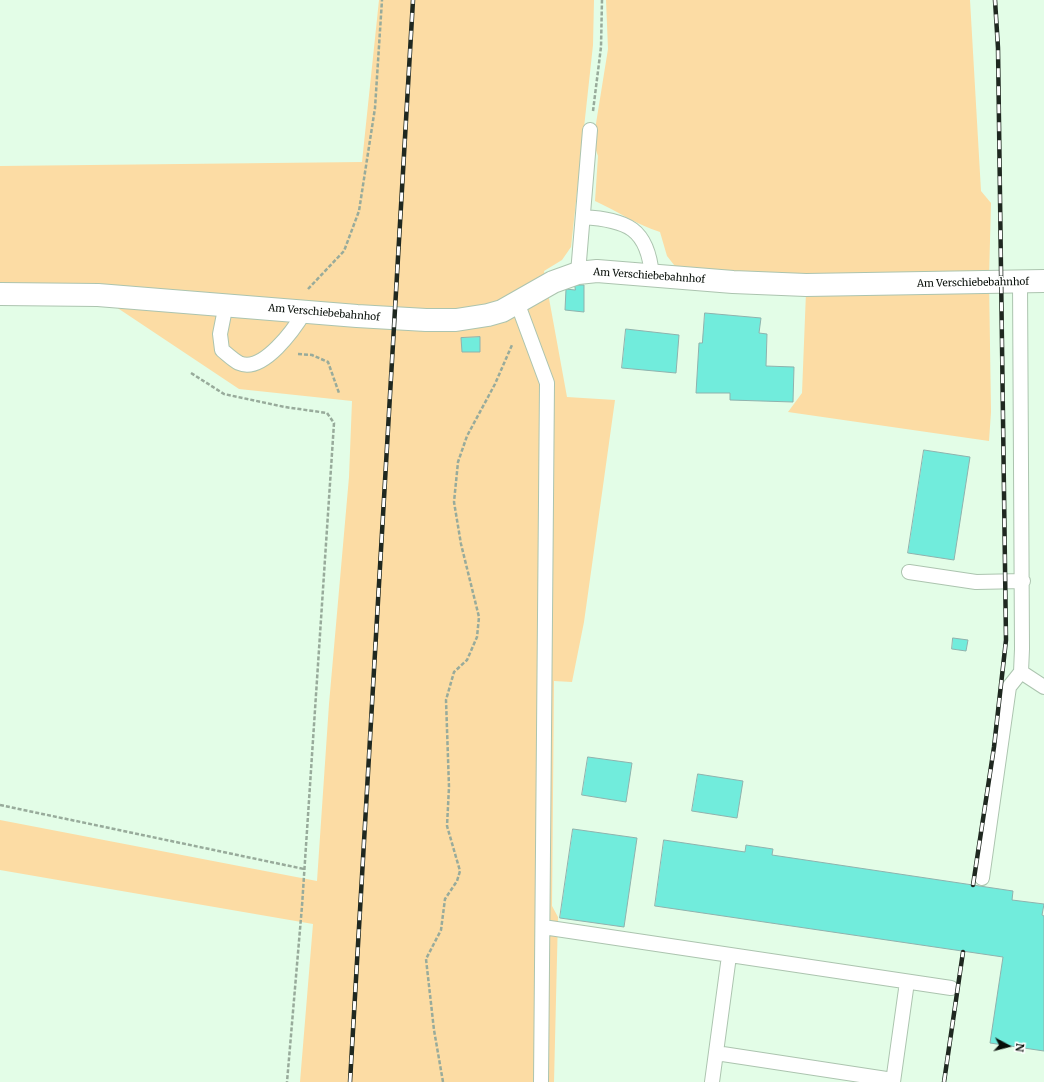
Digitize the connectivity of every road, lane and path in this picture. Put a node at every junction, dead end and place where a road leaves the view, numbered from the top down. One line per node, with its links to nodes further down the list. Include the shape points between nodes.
1 (382, 0): 11 (path, via 375,108 359,211 344,251)
2 (602, 0): 3 (path, via 600,54)
3 (590, 130): 4 (lane)
4 (584, 217): 5 (lane); 6 (lane, via 609,219 629,226 643,238 651,256)
5 (578, 272): 6 (street, Am Verschiebebahnhof, via 597,271); 12 (street, Am Verschiebebahnhof, via 553,282)
6 (652, 276): 8 (street, Am Verschiebebahnhof, via 806,285)
7 (1044, 281): 8 (street, Am Verschiebebahnhof)
8 (1020, 282): 17 (lane)
9 (0, 294): 10 (street, Am Verschiebebahnhof, via 98,295)
10 (226, 304): 11 (street, Am Verschiebebahnhof); 13 (lane, via 220,334 222,350 240,364 255,364)
11 (297, 310): 12 (street, Am Verschiebebahnhof, via 426,320 456,320); 13 (lane, via 293,331)
12 (520, 312): 23 (lane, via 546,383); 30 (path, via 494,384 467,436 458,462 454,502 461,544 479,617 477,637 467,660 454,672 446,700 449,787 446,826 460,871 458,881 445,900 440,930 426,959)
13 (273, 351): 15 (path, via 312,355 328,362)
14 (191, 373): 21 (path, via 224,394 327,414 334,423)
15 (339, 393)
16 (909, 572): 17 (lane, via 976,582)
17 (1022, 582): 18 (lane)
18 (1021, 672): 19 (lane); 22 (lane, via 1009,687)
19 (1044, 686)
20 (0, 804): 21 (path)
21 (304, 869): 29 (path)
22 (982, 878)
23 (543, 927): 24 (lane); 31 (lane)
24 (729, 956): 25 (lane); 27 (lane)
25 (907, 982): 26 (lane); 28 (lane)
26 (951, 988)
27 (716, 1053): 28 (lane); 32 (lane)
28 (893, 1081)
29 (288, 1082)
30 (443, 1082)
31 (541, 1082)
32 (712, 1082)

